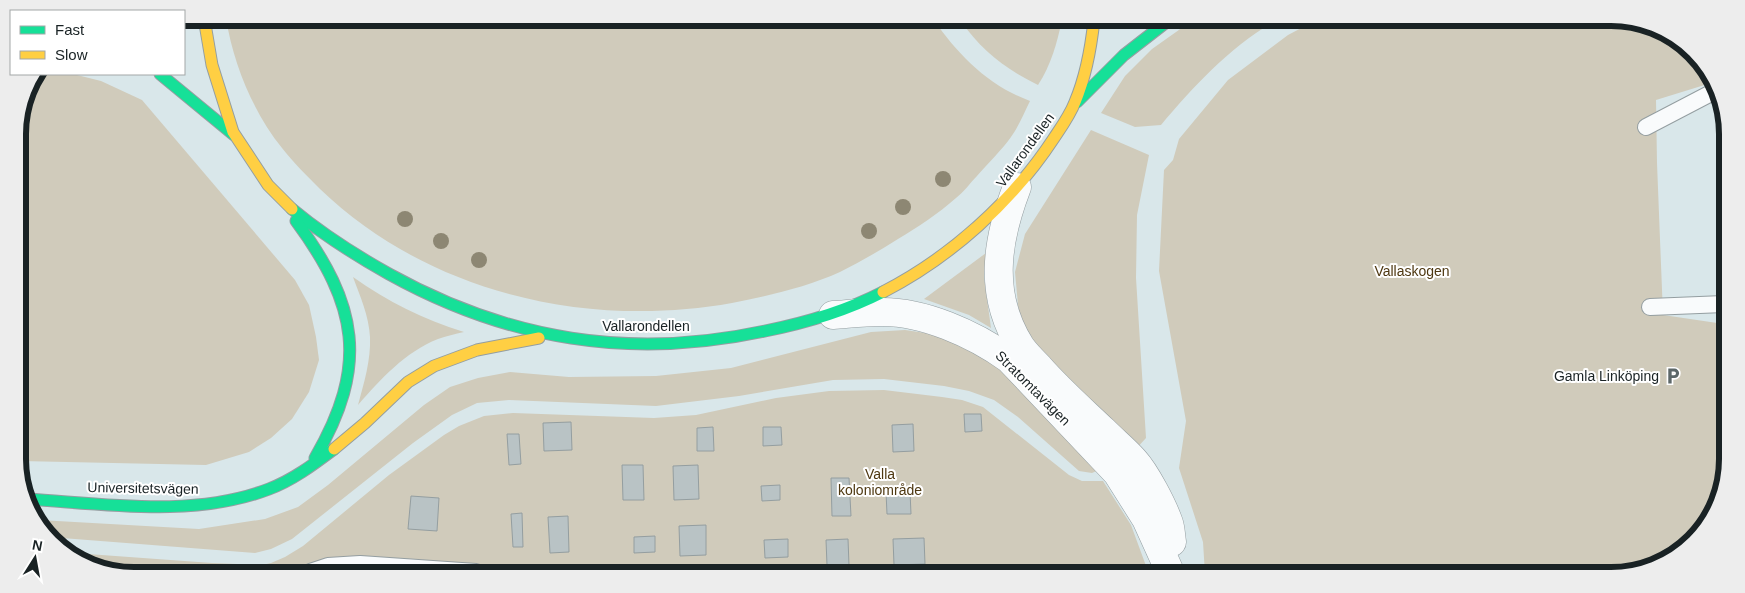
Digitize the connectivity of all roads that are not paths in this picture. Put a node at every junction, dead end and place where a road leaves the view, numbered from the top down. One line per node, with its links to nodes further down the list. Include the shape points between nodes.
1 (205, 26): 8 (main road, Vallarondellen, via 220,97)
2 (1093, 26): 6 (main road, Vallarondellen)
3 (1162, 26): 6 (main road, via 1118,61)
4 (161, 75): 8 (main road)
5 (1710, 93): 7 (lane)
6 (1075, 105): 9 (main road, Vallarondellen)
7 (1646, 127)
8 (234, 135): 10 (main road, Vallarondellen)
9 (1018, 187): 13 (main road, Vallarondellen, via 1006,201 928,265 878,294); 20 (street, Stratomtavägen, via 1003,232 999,261 1001,302 1010,328 1022,349 1056,386 1135,461 1169,524)
10 (274, 192): 14 (main road, Vallarondellen, via 305,220 388,274 475,314); 15 (main road, Universitetsvägen, via 322,259 341,299 349,334 349,360 340,406)
11 (1719, 304): 12 (lane)
12 (1650, 307)
13 (822, 316): 14 (main road, Vallarondellen, via 764,333 714,340 626,343); 19 (street, Stratomtavägen, via 880,312 908,315 968,334 1009,359 1117,473 1146,519)
14 (551, 336): 15 (main road, Universitetsvägen, via 493,345 434,366 417,376 353,435)
15 (310, 466): 16 (main road, Universitetsvägen, via 256,494 195,505)
16 (34, 499)
17 (325, 567): 18 (lane, via 360,564)
18 (404, 567)
19 (1168, 567)
20 (1176, 567)

